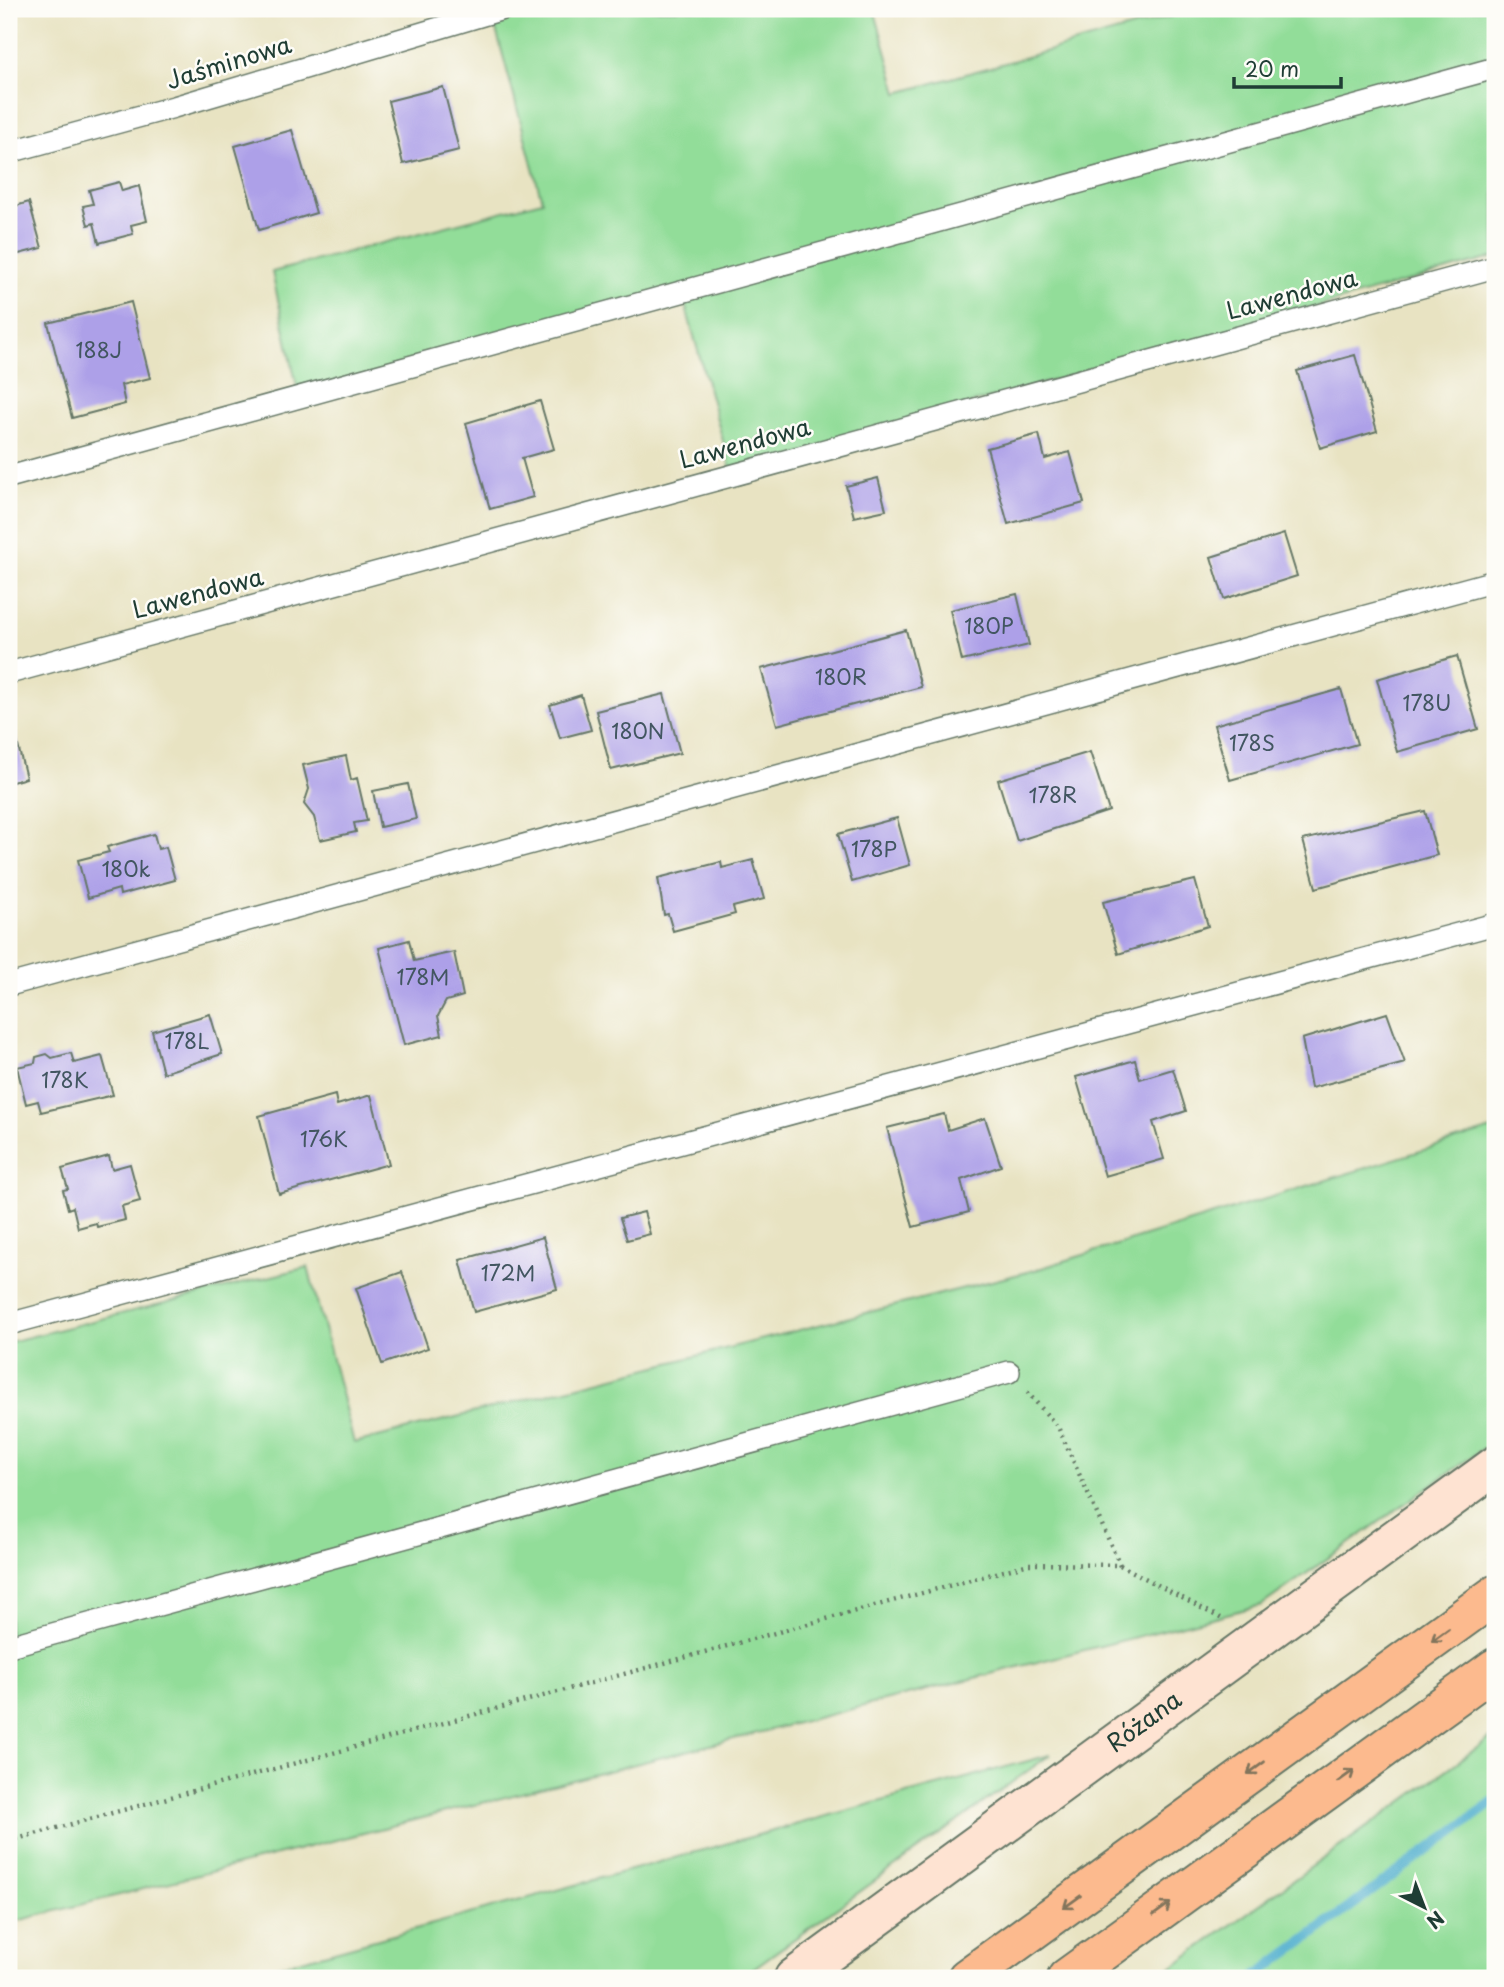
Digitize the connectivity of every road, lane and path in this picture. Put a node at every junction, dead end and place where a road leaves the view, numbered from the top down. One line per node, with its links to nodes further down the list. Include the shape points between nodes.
1 (503, 9): 3 (lane, Jaśminowa)
2 (1495, 68): 5 (lane)
3 (9, 152)
4 (1495, 267): 7 (lane, Lawendowa)
5 (9, 477)
6 (1495, 581): 9 (lane)
7 (9, 673)
8 (1495, 925): 10 (lane)
9 (9, 985)
10 (9, 1324)
11 (1009, 1372): 13 (path, via 1058,1427); 16 (lane)
12 (1495, 1466): 15 (street, Różana)
13 (1120, 1566): 15 (path); 18 (path, via 1029,1564)
14 (1495, 1595): 20 (highway, one-way to 20)
15 (1258, 1638): 19 (street, Różana)
16 (9, 1646)
17 (1495, 1668): 21 (highway, one-way to 17)
18 (9, 1841)
19 (794, 1978)
20 (967, 1978)
21 (1068, 1978)

